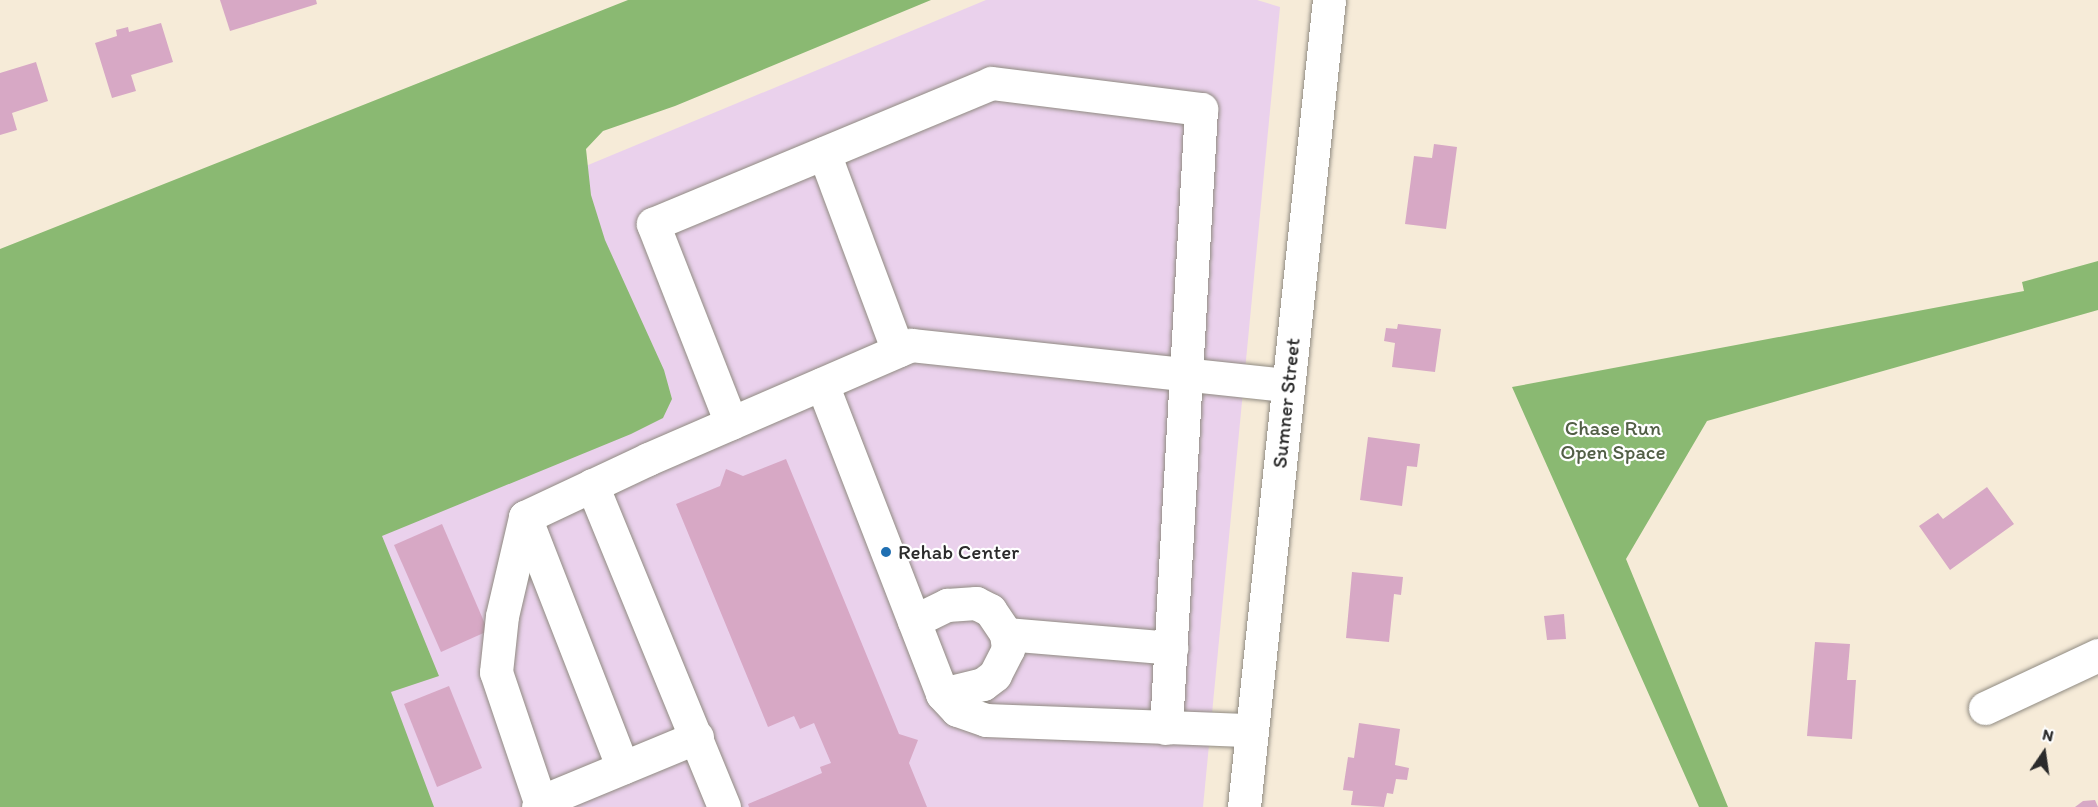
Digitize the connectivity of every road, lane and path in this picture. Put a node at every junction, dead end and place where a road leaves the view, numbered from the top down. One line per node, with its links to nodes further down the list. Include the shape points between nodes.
1 (1329, 0): 6 (main road, Sumner Street)
2 (824, 153): 3 (main road); 4 (main road, via 991,83 1201,109); 7 (main road, via 653,224)
3 (898, 351): 4 (main road, via 911,345); 5 (main road)
4 (1186, 374): 6 (main road); 12 (main road)
5 (822, 384): 7 (main road); 10 (main road)
6 (1288, 385): 17 (main road, Sumner Street)
7 (731, 423): 8 (main road)
8 (592, 485): 9 (main road); 18 (main road)
9 (525, 517): 19 (main road); 20 (main road, via 501,616 496,672)
10 (914, 621): 11 (main road, via 947,605 976,603 990,610); 14 (main road)
11 (1006, 634): 12 (main road); 14 (main road, via 1008,649 995,675 983,684)
12 (1171, 648): 16 (main road)
13 (2098, 655): 15 (main road)
14 (942, 693): 16 (main road, via 957,710 986,720)
15 (1985, 708)
16 (1166, 728): 17 (main road)
17 (1252, 730): 22 (main road, Sumner Street)
18 (697, 737): 19 (main road); 21 (main road)
19 (623, 768): 20 (main road)
20 (539, 805)
21 (724, 807)
22 (1244, 807)

